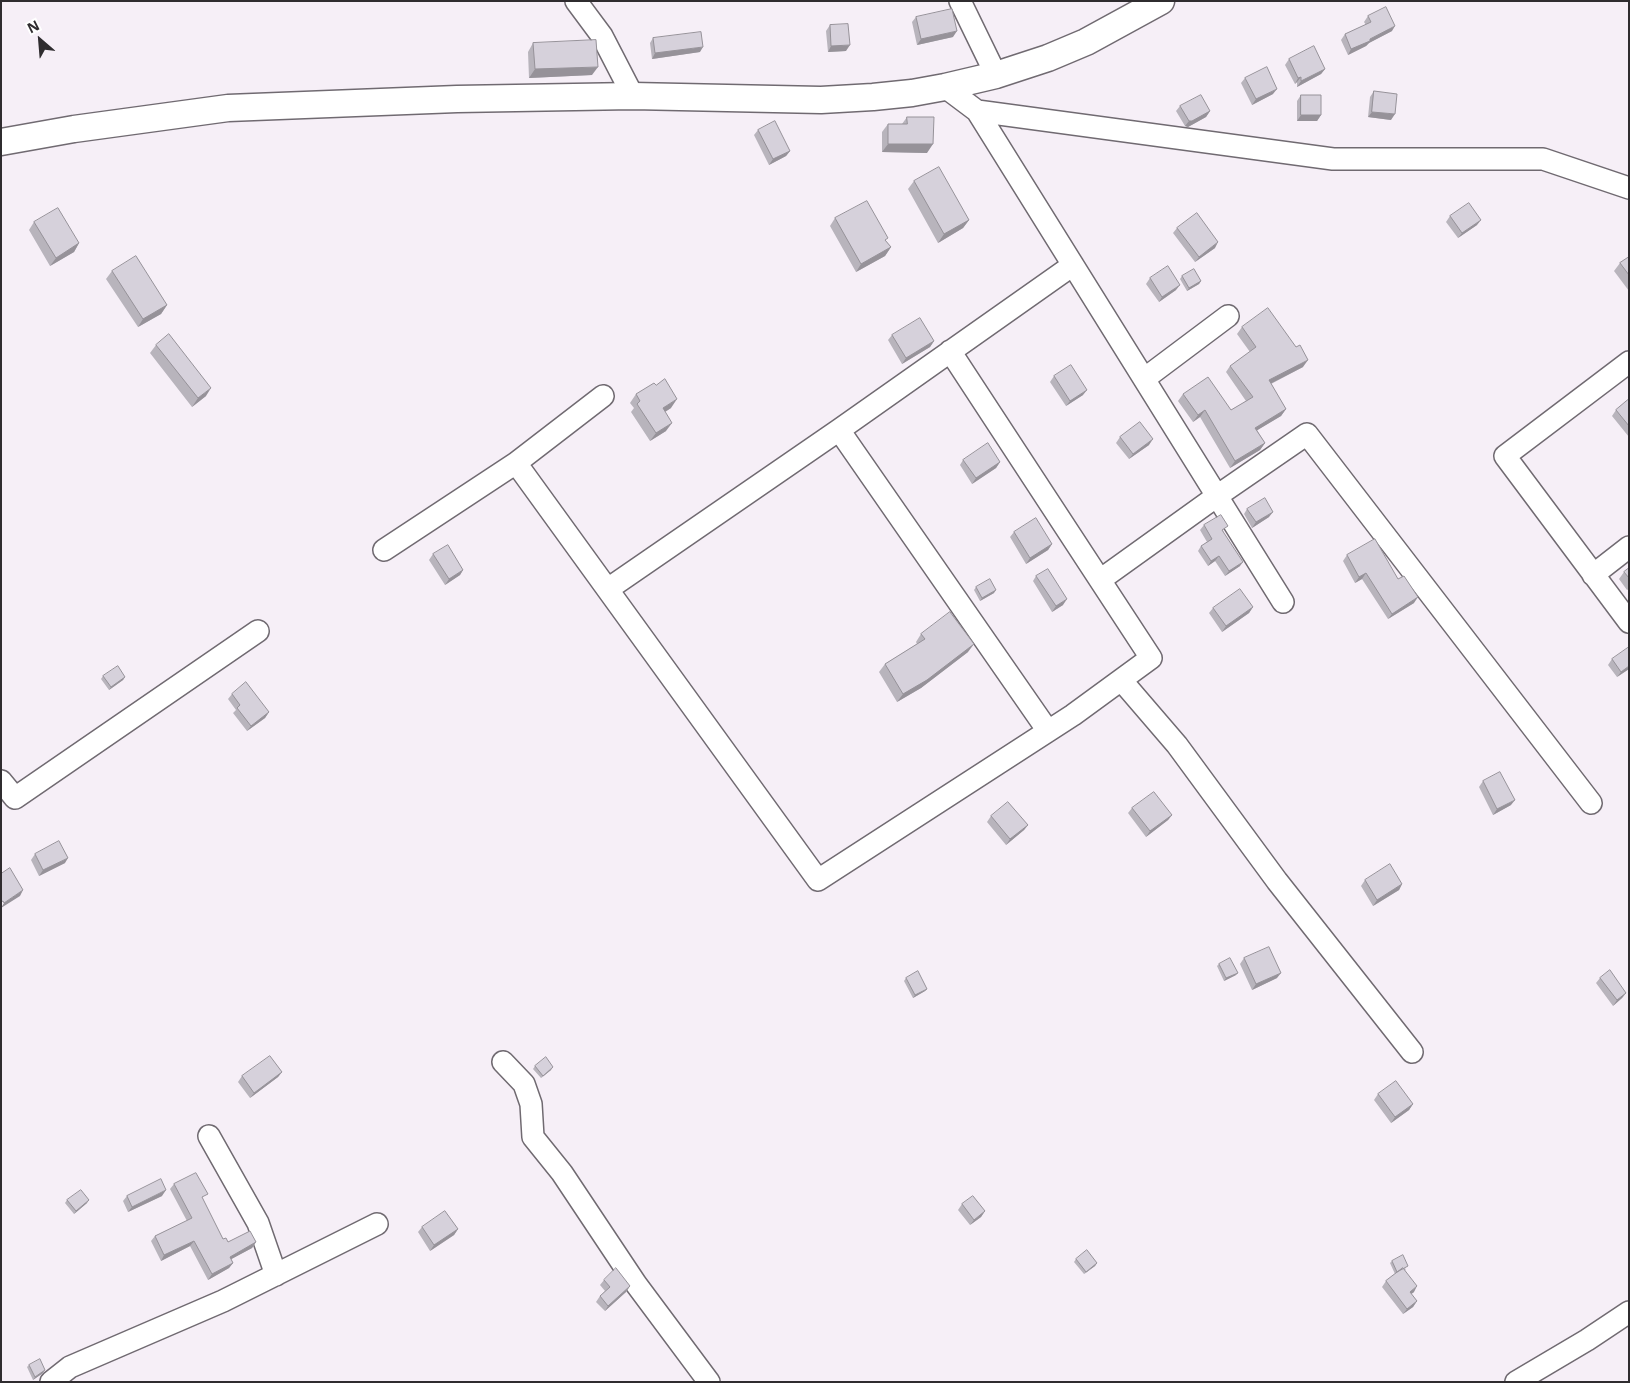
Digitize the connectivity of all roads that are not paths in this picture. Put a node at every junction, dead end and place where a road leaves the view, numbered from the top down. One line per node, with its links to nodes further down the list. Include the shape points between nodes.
1 (576, 1): 6 (street, via 602,36)
2 (960, 1): 4 (street)
3 (1161, 1): 4 (main road, via 1086,42)
4 (996, 75): 5 (main road)
5 (945, 87): 6 (main road, via 821,100); 7 (street)
6 (633, 96): 8 (main road, via 457,98 228,108)
7 (977, 111): 9 (street, via 1333,159 1542,159); 10 (street)
8 (1, 142)
9 (1629, 188)
10 (1073, 264): 12 (street); 14 (street)
11 (1228, 316): 14 (street)
12 (950, 351): 16 (street); 22 (street)
13 (1629, 362): 21 (street, via 1505,456)
14 (1144, 379): 18 (street)
15 (603, 396): 17 (street)
16 (839, 430): 23 (street); 28 (street)
17 (516, 463): 20 (street); 23 (street)
18 (1217, 496): 22 (street); 24 (street); 30 (street, via 1307,434)
19 (1629, 547): 21 (street)
20 (384, 550)
21 (1593, 575): 25 (street)
22 (1100, 580): 27 (street, via 1151,658)
23 (608, 589): 28 (street, via 818,880)
24 (1283, 602)
25 (1629, 622)
26 (258, 632): 31 (street)
27 (1122, 681): 28 (street); 32 (street, via 1177,745 1277,881)
28 (1048, 731)
29 (1, 781): 31 (street)
30 (1591, 802)
31 (8, 803)
32 (1412, 1052)
33 (503, 1062): 39 (street, via 524,1084 530,1104 533,1138 562,1173 636,1284)
34 (209, 1136): 36 (street, via 258,1223)
35 (377, 1224): 36 (street)
36 (276, 1274): 38 (street, via 70,1367)
37 (1629, 1312): 40 (street)
38 (51, 1382)
39 (709, 1382)
40 (1516, 1382)

